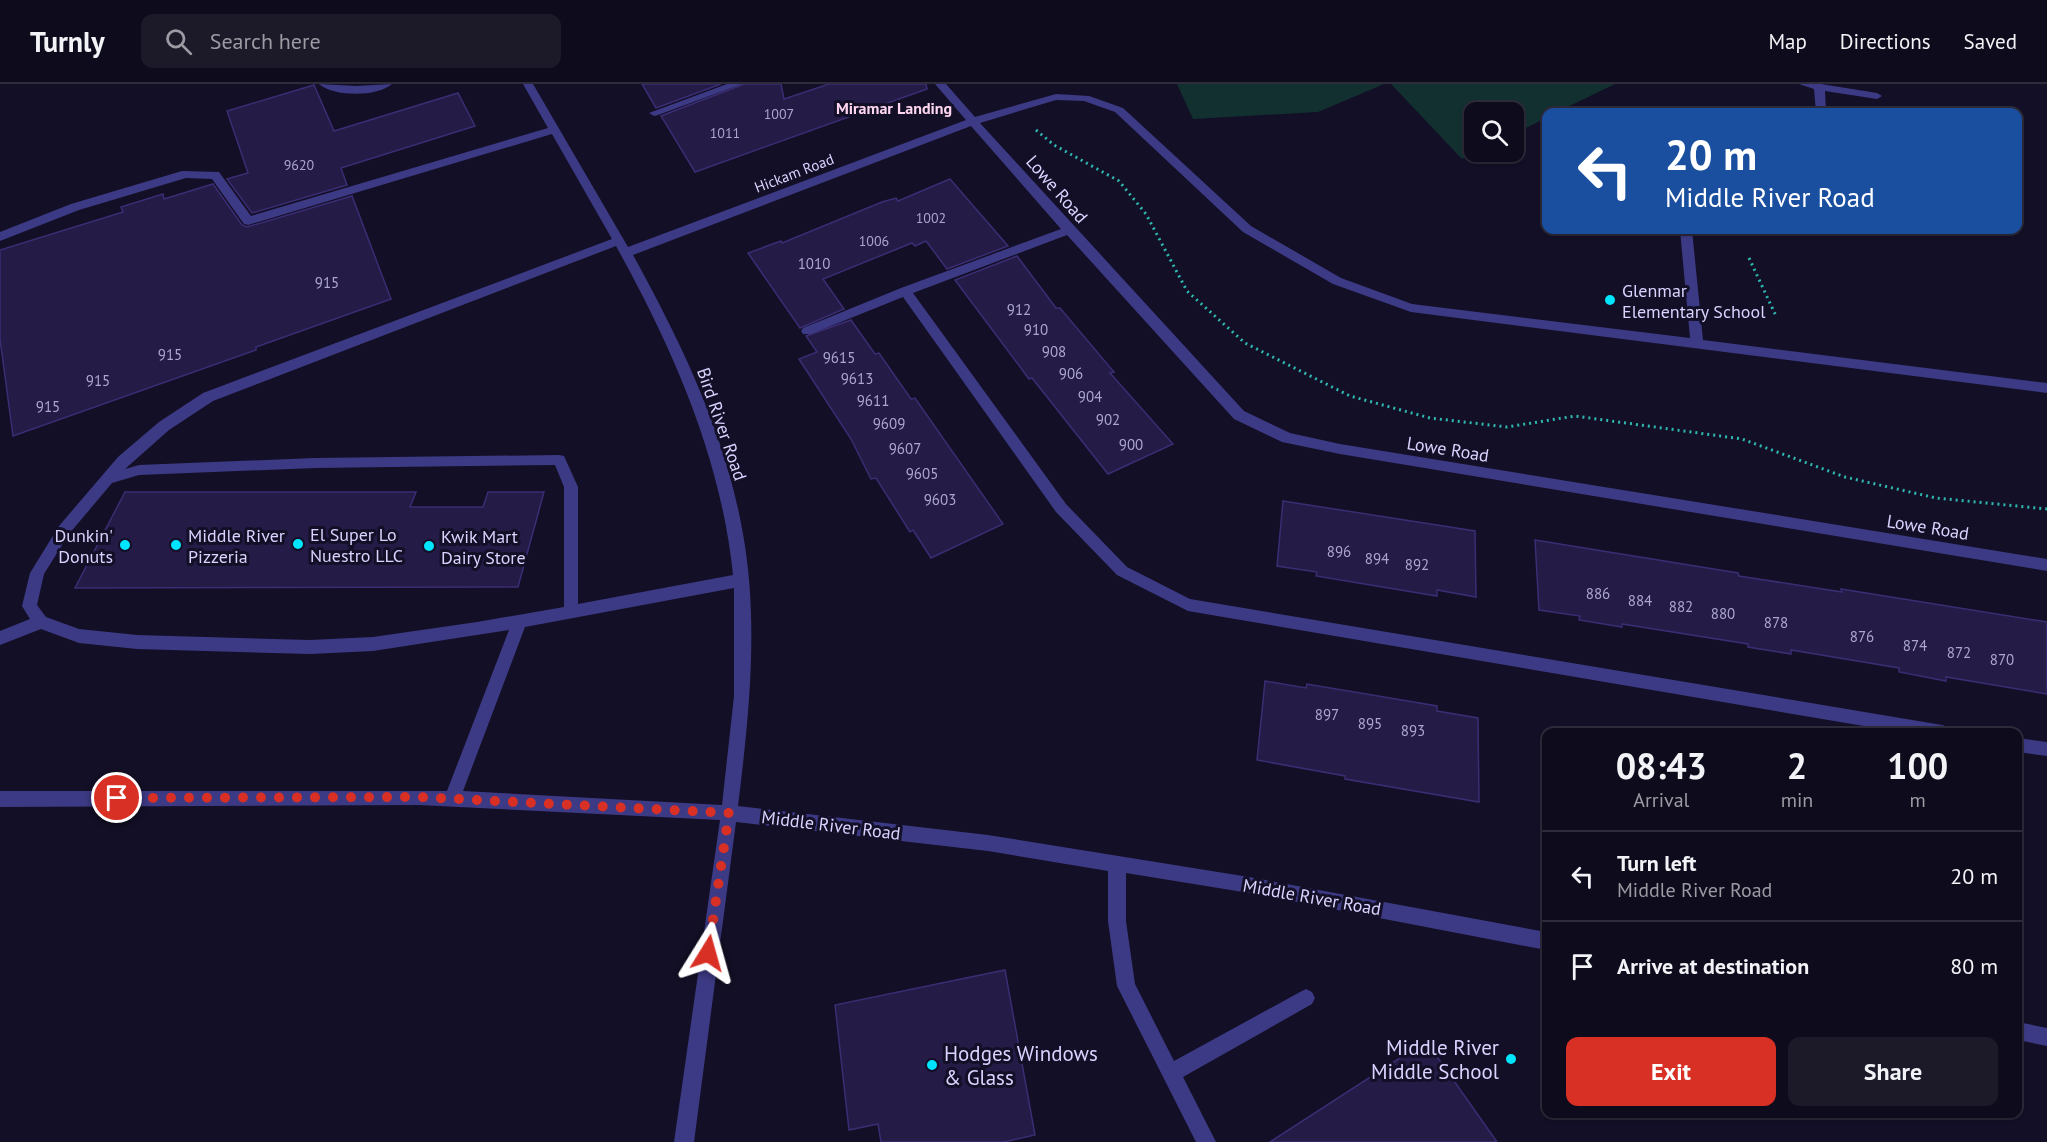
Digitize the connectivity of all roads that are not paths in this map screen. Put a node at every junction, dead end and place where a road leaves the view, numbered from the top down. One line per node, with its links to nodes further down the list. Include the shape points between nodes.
1 (324, 84): 2 (street, via 342,90)
2 (387, 84)
3 (528, 84): 12 (street, Bird River Road)
4 (737, 84): 10 (street)
5 (940, 84): 11 (street, Lowe Road)
6 (1804, 84): 7 (street)
7 (1819, 87): 8 (street); 9 (street)
8 (1877, 96)
9 (1821, 108)
10 (654, 112)
11 (973, 121): 13 (street, Lowe Road); 16 (street, Hickam Road); 19 (street, Hickam Road, via 1056,97 1085,98 1119,110 1247,230 1337,281 1411,308)
12 (554, 130): 15 (street, via 248,220 215,175 186,174 75,207); 16 (street, Bird River Road)
13 (1069, 230): 17 (street); 22 (street, Lowe Road, via 1239,415 1287,438)
14 (1686, 234): 19 (street)
15 (0, 237)
16 (621, 247): 21 (street, Hickam Road, via 208,397 164,426); 23 (street, Bird River Road, via 660,317 699,401 726,484)
17 (905, 291): 18 (street); 28 (street, via 1061,508 1122,571 1188,605)
18 (807, 331)
19 (1697, 344): 20 (street, Hickam Road)
20 (2047, 388)
21 (108, 479): 24 (street, via 139,470 559,460 571,487); 26 (street, Hickam Road, via 63,530 37,573 29,606)
22 (2047, 565)
23 (742, 580): 24 (street); 33 (street, Bird River Road, via 742,669)
24 (571, 612): 25 (street)
25 (520, 621): 26 (street, via 373,644 310,646 137,642 79,636); 31 (street)
26 (40, 622): 27 (street)
27 (0, 638)
28 (1918, 728)
29 (2022, 745): 30 (street)
30 (2047, 749)
31 (452, 798): 32 (street, Middle River Road); 33 (street, Middle River Road)
32 (0, 799)
33 (729, 813): 34 (street, Middle River Road, via 988,843); 40 (street, Bird River Road)
34 (1117, 864): 35 (street, Middle River Road); 39 (street, via 1117,921 1126,986)
35 (1542, 939)
36 (1306, 998): 39 (street)
37 (2022, 1032): 38 (street)
38 (2047, 1037)
39 (1170, 1073): 41 (street)
40 (684, 1142)
41 (1206, 1142)

